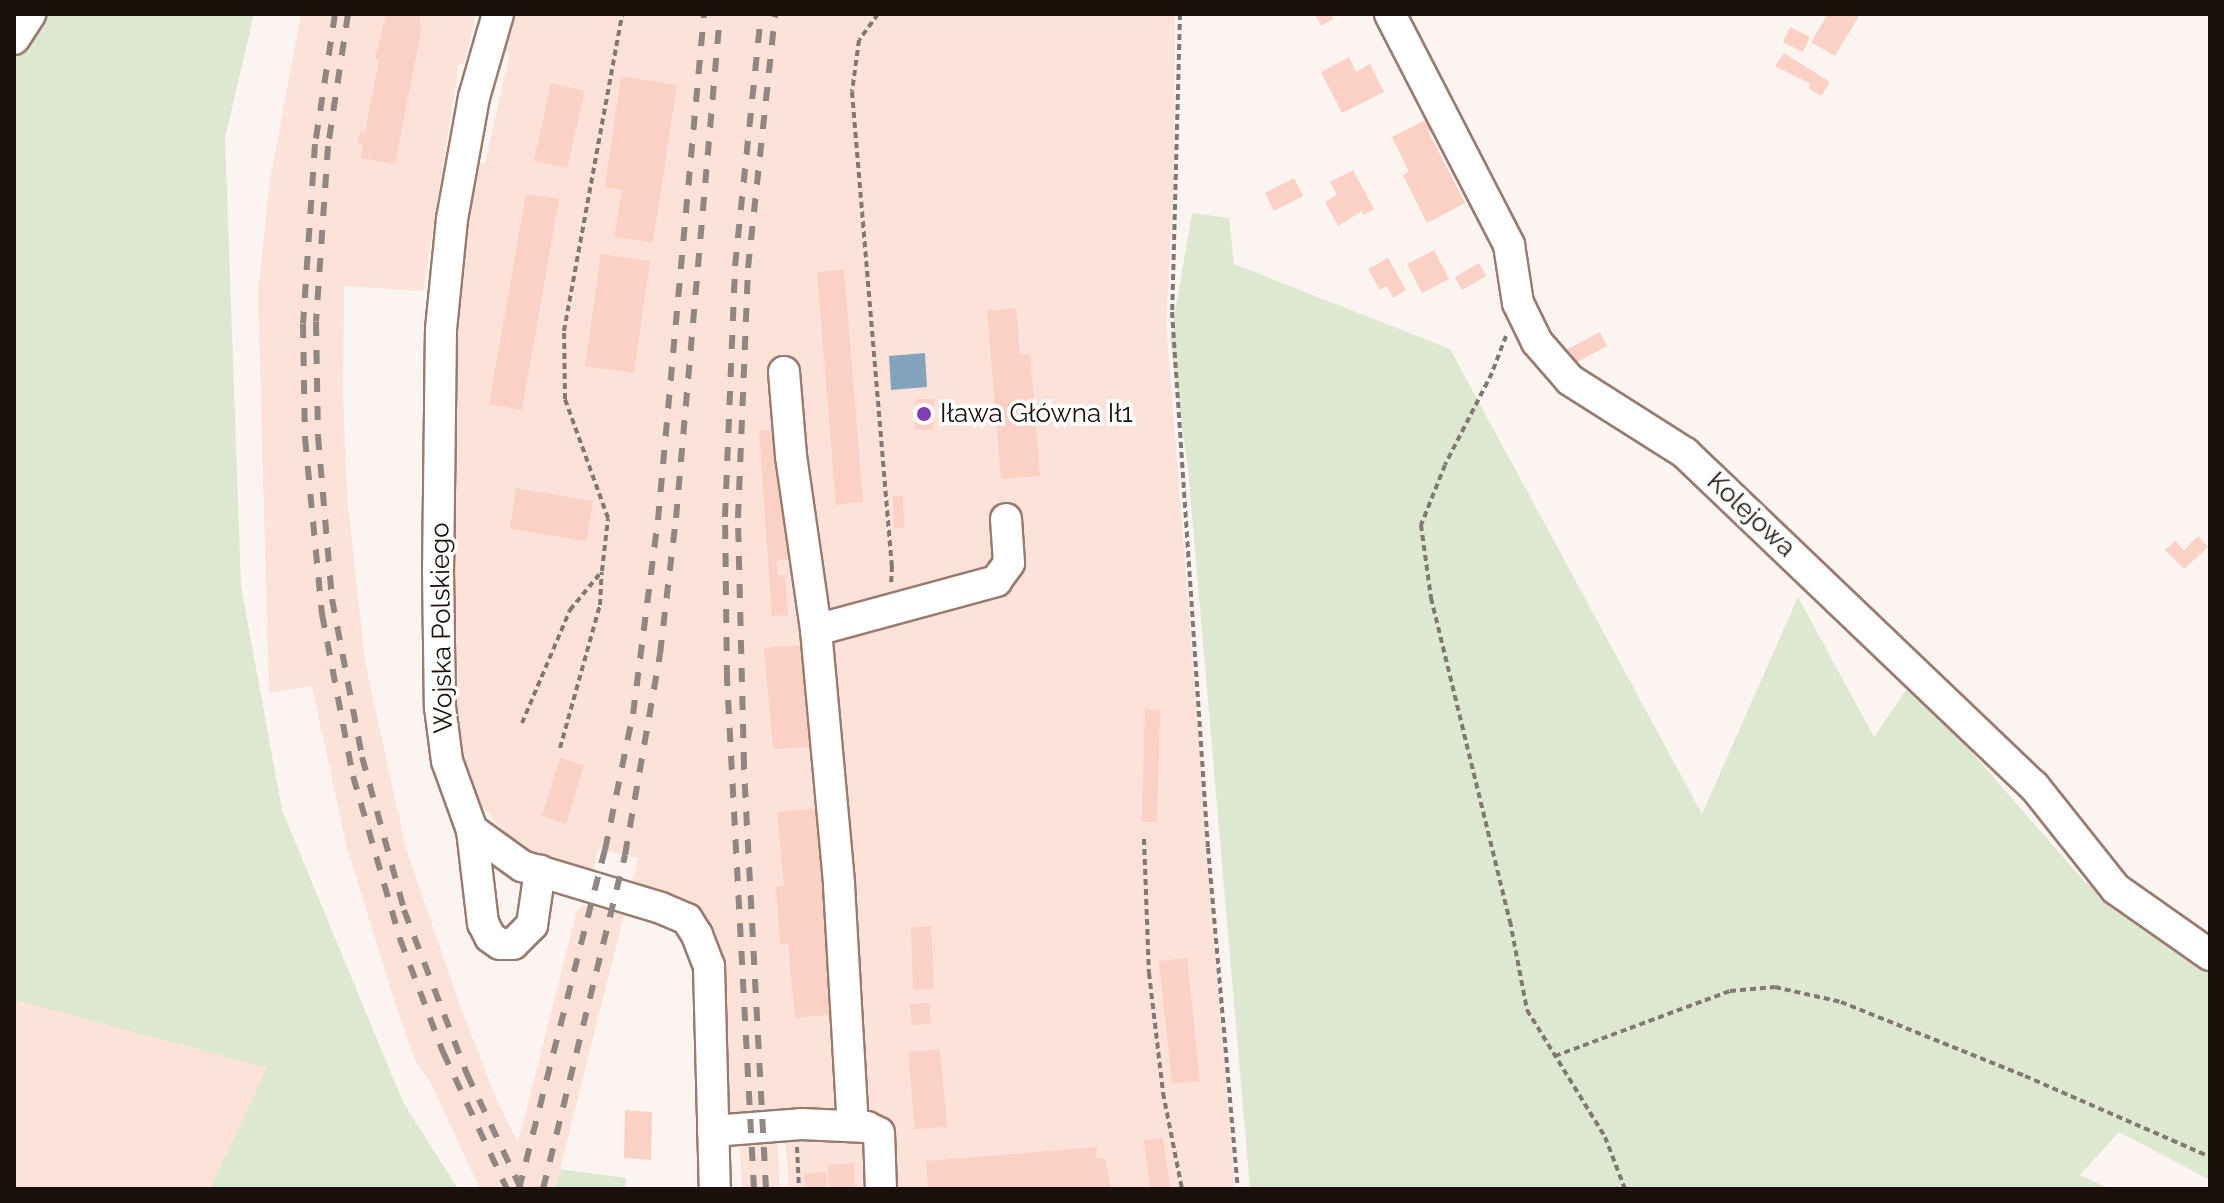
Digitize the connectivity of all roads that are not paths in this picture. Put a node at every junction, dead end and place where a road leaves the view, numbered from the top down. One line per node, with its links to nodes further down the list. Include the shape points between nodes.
1 (30, 14): 4 (street)
2 (498, 14): 8 (street, Wojska Polskiego, via 474,97 452,219 441,329 440,707 447,761)
3 (1390, 14): 10 (street, Kolejowa, via 1509,245 1518,303 1537,342 1570,380 1685,453 2034,786 2116,889)
4 (14, 39)
5 (784, 372): 7 (street)
6 (1006, 519): 7 (street, via 1009,563 996,581)
7 (816, 630): 11 (street)
8 (472, 830): 9 (street, via 522,866); 9 (street, Wojska Polskiego, via 483,923 500,944 513,944 532,925)
9 (540, 871): 12 (street, via 687,919 709,966)
10 (2210, 955)
11 (853, 1126): 12 (street); 14 (street, via 879,1133)
12 (713, 1131): 13 (street)
13 (715, 1189)
14 (881, 1189)

